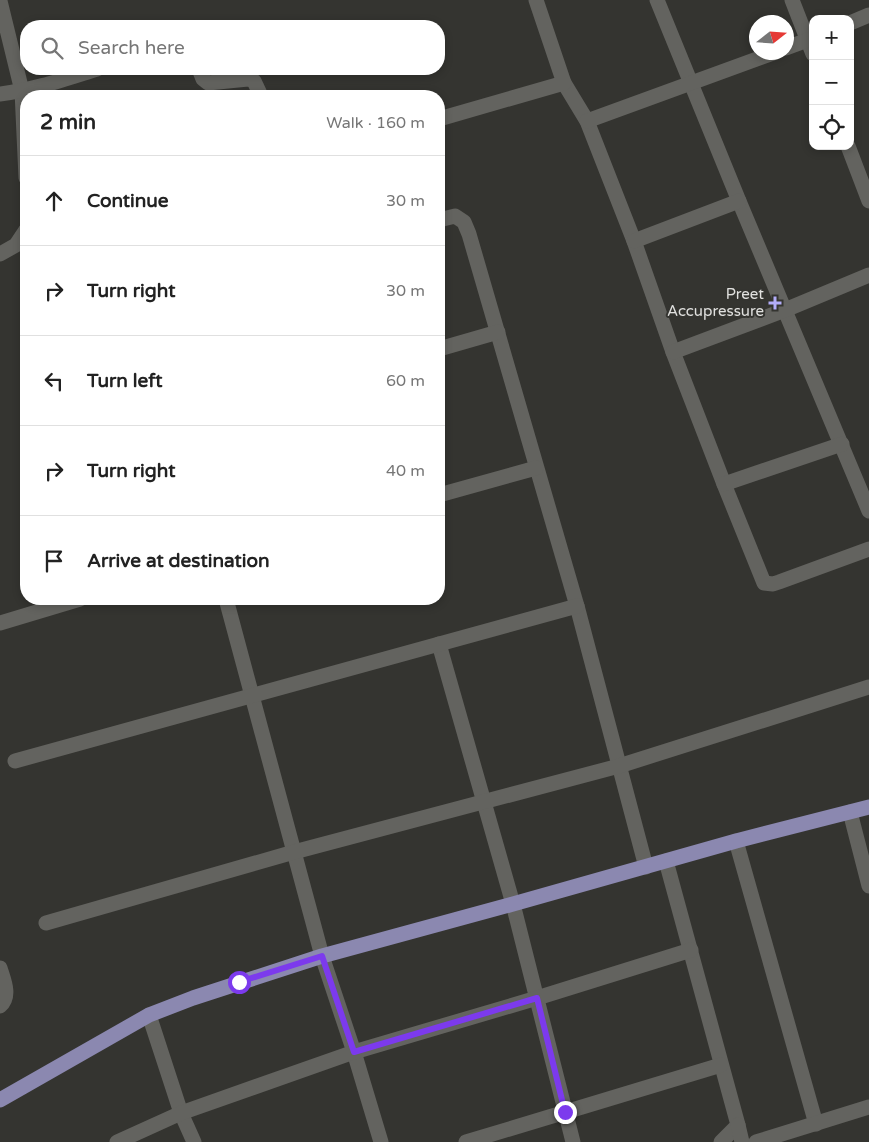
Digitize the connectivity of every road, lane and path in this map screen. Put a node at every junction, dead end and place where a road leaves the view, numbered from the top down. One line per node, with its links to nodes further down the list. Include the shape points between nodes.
1 (536, 0): 13 (street)
2 (657, 0): 14 (street)
3 (792, 0): 7 (street)
4 (0, 1): 15 (street)
5 (869, 15): 6 (street)
6 (854, 21)
7 (809, 39)
8 (809, 44): 9 (street)
9 (794, 47)
10 (755, 60): 14 (street)
11 (77, 75): 16 (street)
12 (201, 75): 17 (street, via 208,83 248,79 254,81)
13 (564, 83): 20 (street); 21 (street)
14 (690, 85): 21 (street); 23 (street)
15 (22, 90)
16 (25, 90)
17 (258, 90)
18 (20, 91): 19 (street)
19 (0, 94)
20 (445, 117)
21 (587, 121): 27 (street)
22 (850, 150): 24 (street)
23 (738, 201): 27 (street); 30 (street)
24 (869, 201)
25 (445, 218): 31 (street, via 455,216 464,222)
26 (20, 238): 28 (street)
27 (634, 241): 33 (street)
28 (0, 254)
29 (869, 275): 30 (street)
30 (785, 310): 33 (street); 34 (street)
31 (498, 332): 32 (street); 35 (street)
32 (445, 347)
33 (673, 352): 36 (street)
34 (842, 444): 36 (street); 38 (street)
35 (536, 468): 37 (street); 42 (street)
36 (724, 484): 39 (street, via 764,583 780,582)
37 (445, 493)
38 (869, 511)
39 (869, 549)
40 (60, 605): 43 (street)
41 (228, 605): 46 (street)
42 (577, 606): 44 (street); 48 (street)
43 (0, 623)
44 (439, 644): 46 (street); 49 (street)
45 (869, 687): 48 (street)
46 (252, 695): 47 (street); 53 (street)
47 (15, 761)
48 (619, 766): 49 (street); 55 (street)
49 (483, 801): 53 (street); 57 (street)
50 (869, 807): 51 (main road)
51 (850, 812): 52 (main road); 56 (street)
52 (736, 840): 54 (main road); 71 (street)
53 (294, 852): 58 (street); 60 (street)
54 (666, 861): 55 (main road); 59 (street)
55 (646, 866): 57 (main road)
56 (869, 886)
57 (512, 904): 60 (main road); 62 (street)
58 (46, 923)
59 (691, 950): 62 (street); 66 (street)
60 (322, 956): 64 (main road); 65 (street)
61 (0, 968): 63 (street, via 7,994)
62 (537, 998): 65 (street); 69 (street)
63 (0, 1006)
64 (149, 1015): 67 (main road); 70 (street)
65 (354, 1052): 70 (street); 75 (street)
66 (720, 1064): 69 (street); 72 (street)
67 (0, 1100)
68 (869, 1106): 71 (street)
69 (565, 1112): 76 (street); 77 (street)
70 (181, 1113): 73 (street); 74 (street)
71 (816, 1124): 80 (street)
72 (738, 1125): 78 (street); 79 (street)
73 (117, 1142)
74 (194, 1142)
75 (381, 1142)
76 (466, 1142)
77 (573, 1142)
78 (721, 1142)
79 (742, 1142)
80 (756, 1142)

